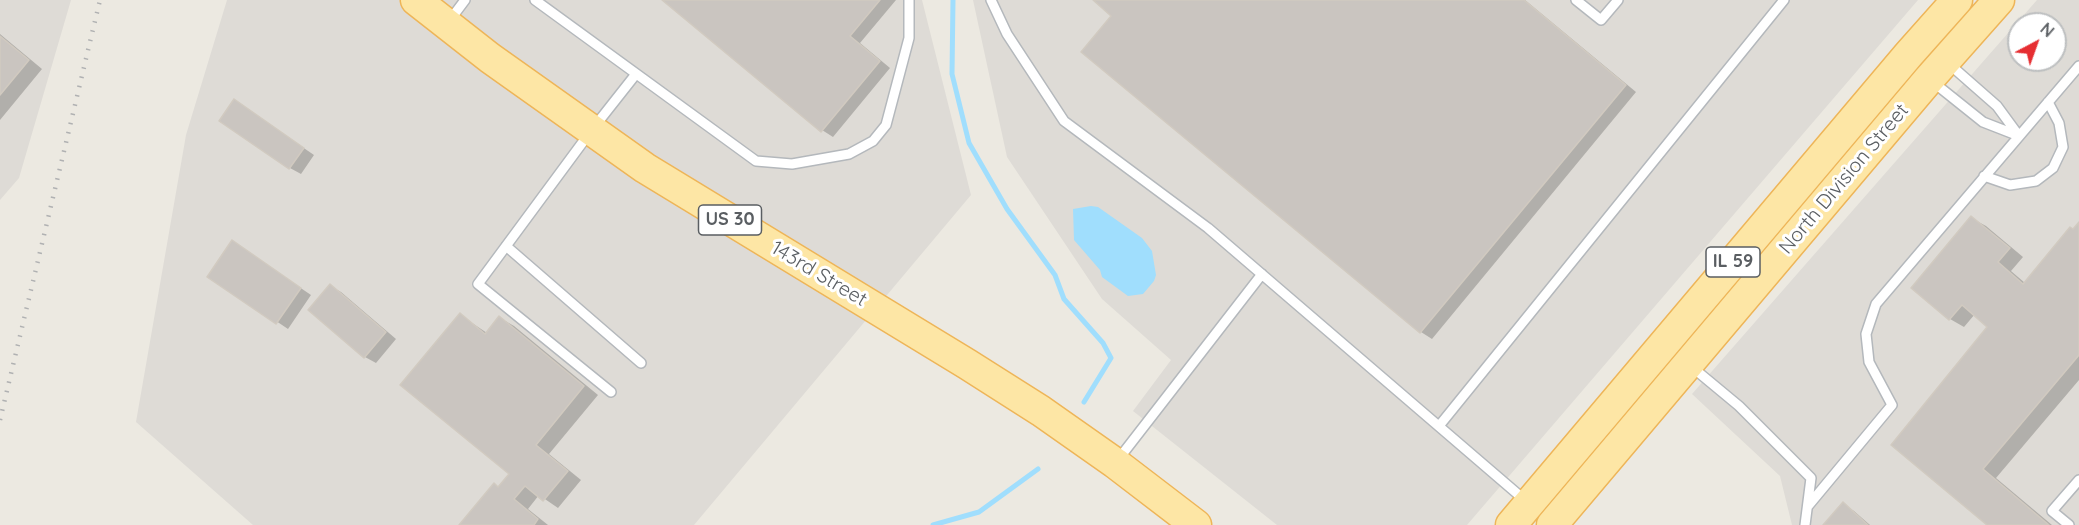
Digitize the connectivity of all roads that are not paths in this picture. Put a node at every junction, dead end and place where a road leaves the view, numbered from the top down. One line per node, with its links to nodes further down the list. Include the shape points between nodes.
1 (416, 0): 11 (main road, 143rd Street / US 30)
2 (465, 0): 11 (lane)
3 (535, 0): 14 (lane)
4 (909, 0): 14 (lane, via 909,38 886,125 873,141 849,154 792,164 756,161)
5 (991, 0): 20 (lane, via 1007,34 1064,120 1208,228)
6 (1576, 0): 7 (lane, via 1601,20)
7 (1618, 0)
8 (1784, 0): 24 (lane)
9 (1957, 0): 28 (main road, North Division Street / IL 59)
10 (1999, 0): 13 (main road, North Division Street / IL 59)
11 (447, 24): 16 (main road, 143rd Street / US 30)
12 (2079, 66): 15 (lane)
13 (1937, 69): 17 (lane, via 1998,106); 17 (lane, via 1983,122); 22 (main road, North Division Street / IL 59)
14 (636, 74): 16 (lane)
15 (2048, 102): 17 (lane); 18 (lane, via 2059,123 2062,147 2053,168 2036,181 2010,185)
16 (591, 131): 19 (lane); 25 (main road, 143rd Street / US 30, via 662,179 967,364)
17 (2019, 136): 18 (lane)
18 (1984, 176): 27 (lane, via 1876,304 1866,334 1869,362 1892,405)
19 (506, 246): 21 (lane); 23 (lane, via 478,285)
20 (1262, 274): 24 (lane); 25 (lane)
21 (641, 363)
22 (1688, 363): 27 (lane, via 1739,406 1811,478); 30 (main road, North Division Street / IL 59)
23 (611, 392)
24 (1439, 426): 28 (lane)
25 (1115, 463): 29 (main road, 143rd Street / US 30)
26 (2079, 480): 32 (lane, via 2052,511)
27 (1808, 506): 31 (lane)
28 (1520, 514)
29 (1196, 525)
30 (1552, 525)
31 (1805, 525)
32 (2069, 525)

